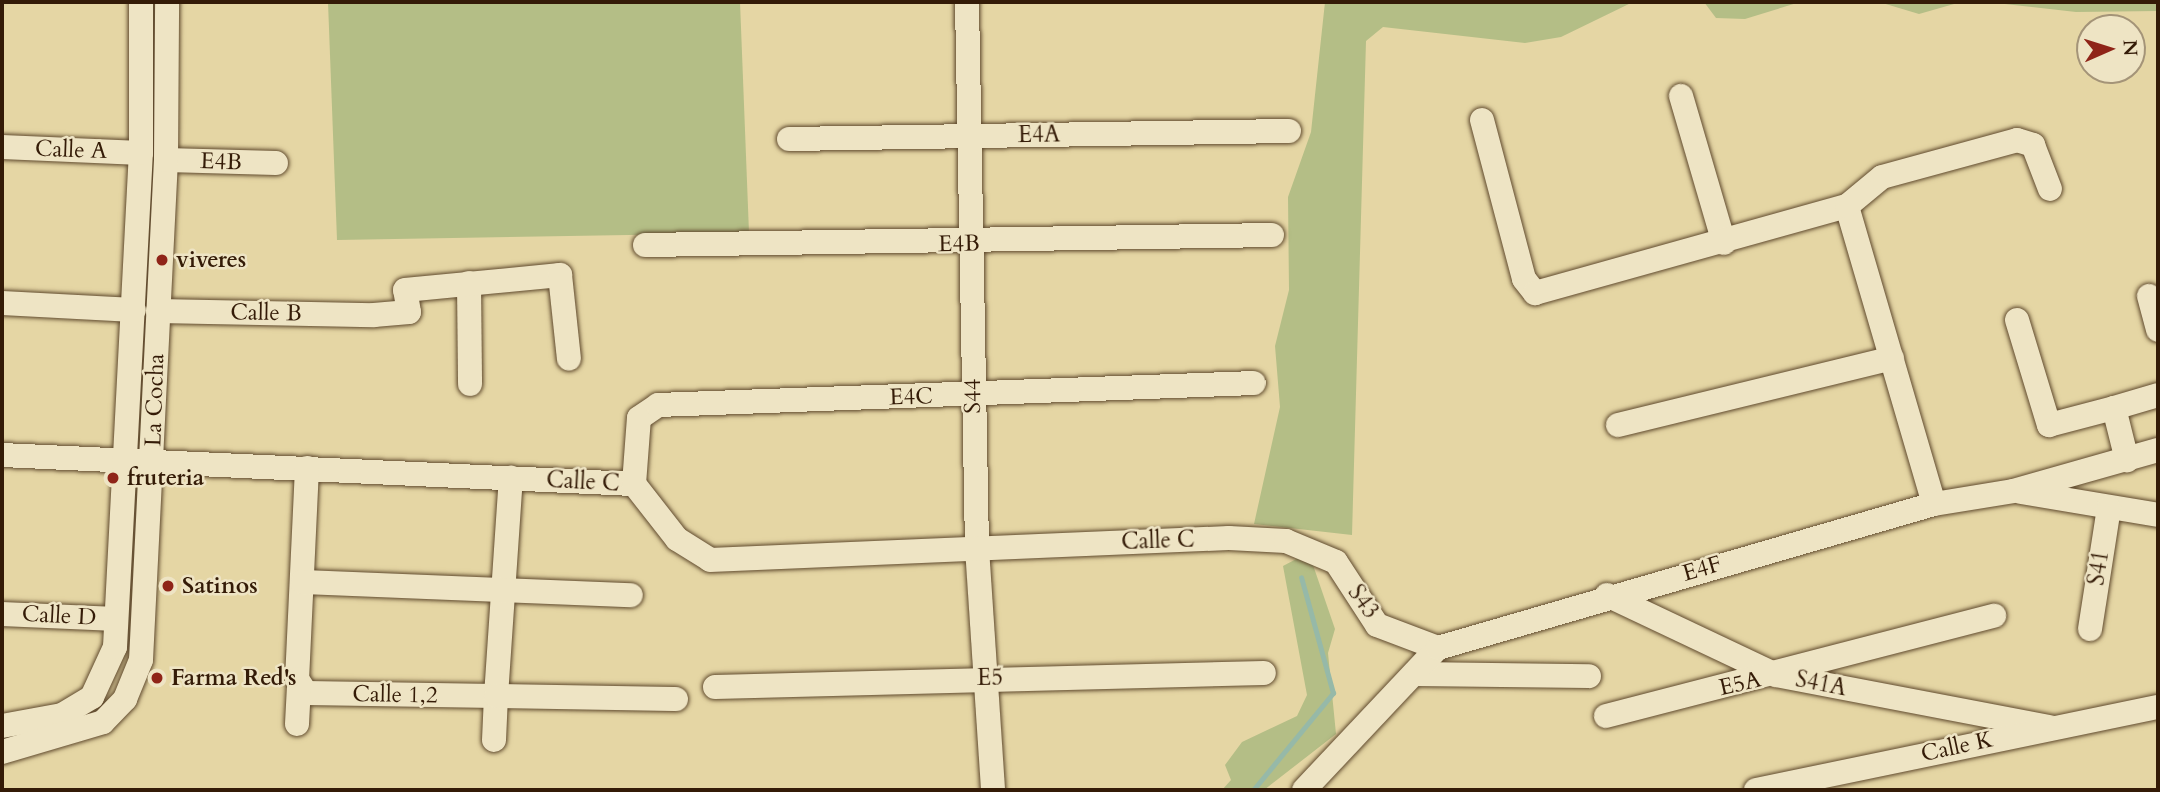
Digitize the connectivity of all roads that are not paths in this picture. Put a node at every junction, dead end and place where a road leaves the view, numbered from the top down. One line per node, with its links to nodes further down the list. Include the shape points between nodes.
1 (141, 2): 10 (street, La Cocha)
2 (167, 2): 11 (street, La Cocha)
3 (967, 2): 7 (street, S44)
4 (1681, 96): 16 (street)
5 (1482, 120): 16 (street, via 1524,279 1535,293)
6 (1289, 131): 7 (street, E4A)
7 (968, 136): 8 (street, E4A); 17 (street, S44)
8 (789, 139)
9 (2, 148): 10 (street, Calle A)
10 (141, 153): 22 (street, La Cocha)
11 (166, 160): 12 (street, E4B); 22 (street, La Cocha)
12 (276, 163)
13 (2050, 189): 14 (street, via 2033,145 2017,140 1882,177)
14 (1847, 206): 16 (street); 25 (street)
15 (1272, 235): 17 (street, E4B)
16 (1724, 243)
17 (970, 244): 18 (street, E4B); 30 (street, S44)
18 (645, 245)
19 (469, 283): 22 (street, Calle B, via 405,290 409,312 374,316); 26 (street, via 560,275); 28 (street)
20 (2149, 296): 24 (street)
21 (2, 303): 22 (street, Calle B)
22 (146, 310): 35 (street, La Cocha); 36 (street, La Cocha)
23 (2017, 320): 31 (street, via 2049,425)
24 (2158, 330)
25 (1892, 358): 32 (street); 42 (street)
26 (569, 359)
27 (1254, 383): 30 (street, E4C)
28 (470, 384)
29 (2158, 395): 31 (street)
30 (973, 396): 40 (street, E4C, via 658,405 639,418); 45 (street, S44)
31 (2114, 408): 37 (street)
32 (1618, 425)
33 (2158, 450): 37 (street, E4F)
34 (2, 455): 35 (street, Calle C)
35 (124, 460): 36 (street, Calle C); 53 (street, La Cocha)
36 (153, 460): 38 (street, Calle C); 71 (street, La Cocha, via 141,660 125,699 103,722)
37 (2127, 460): 41 (street, E4F)
38 (307, 468): 39 (street, Calle C); 47 (street)
39 (511, 478): 40 (street, Calle C); 48 (street)
40 (634, 484): 45 (street, Calle C, via 677,539 710,560)
41 (2014, 491): 42 (street, E4F); 43 (street)
42 (1934, 504): 50 (street, E4F)
43 (2109, 508): 44 (street); 54 (street, S41)
44 (2158, 515)
45 (977, 548): 46 (street, Calle C, via 1229,538 1286,541); 60 (street, S44)
46 (1336, 562): 55 (street, S43, via 1377,625)
47 (303, 582): 48 (street); 62 (street)
48 (507, 594): 49 (street); 63 (street)
49 (631, 595)
50 (1608, 595): 55 (street, E4F); 58 (street, S41A)
51 (2, 614): 53 (street, Calle D)
52 (1994, 616): 58 (street, E5A)
53 (116, 619): 68 (street, La Cocha, via 109,666 92,697 62,715)
54 (2090, 629)
55 (1437, 648): 57 (street)
56 (1264, 673): 60 (street, E5)
57 (1415, 674): 59 (street); 73 (street)
58 (1776, 675): 66 (street, E5A); 69 (street, S41A)
59 (1589, 676)
60 (982, 678): 61 (street, E5); 72 (street, S44)
61 (715, 687)
62 (299, 689): 63 (street, Calle 1,2); 67 (street)
63 (496, 696): 64 (street, Calle 1,2); 70 (street)
64 (676, 699)
65 (2158, 707): 69 (street, Calle K, via 2104,723)
66 (1606, 716)
67 (297, 724)
68 (2, 726)
69 (2049, 727): 74 (street, Calle K)
70 (494, 740)
71 (2, 752)
72 (993, 790)
73 (1304, 790)
74 (1756, 790)

